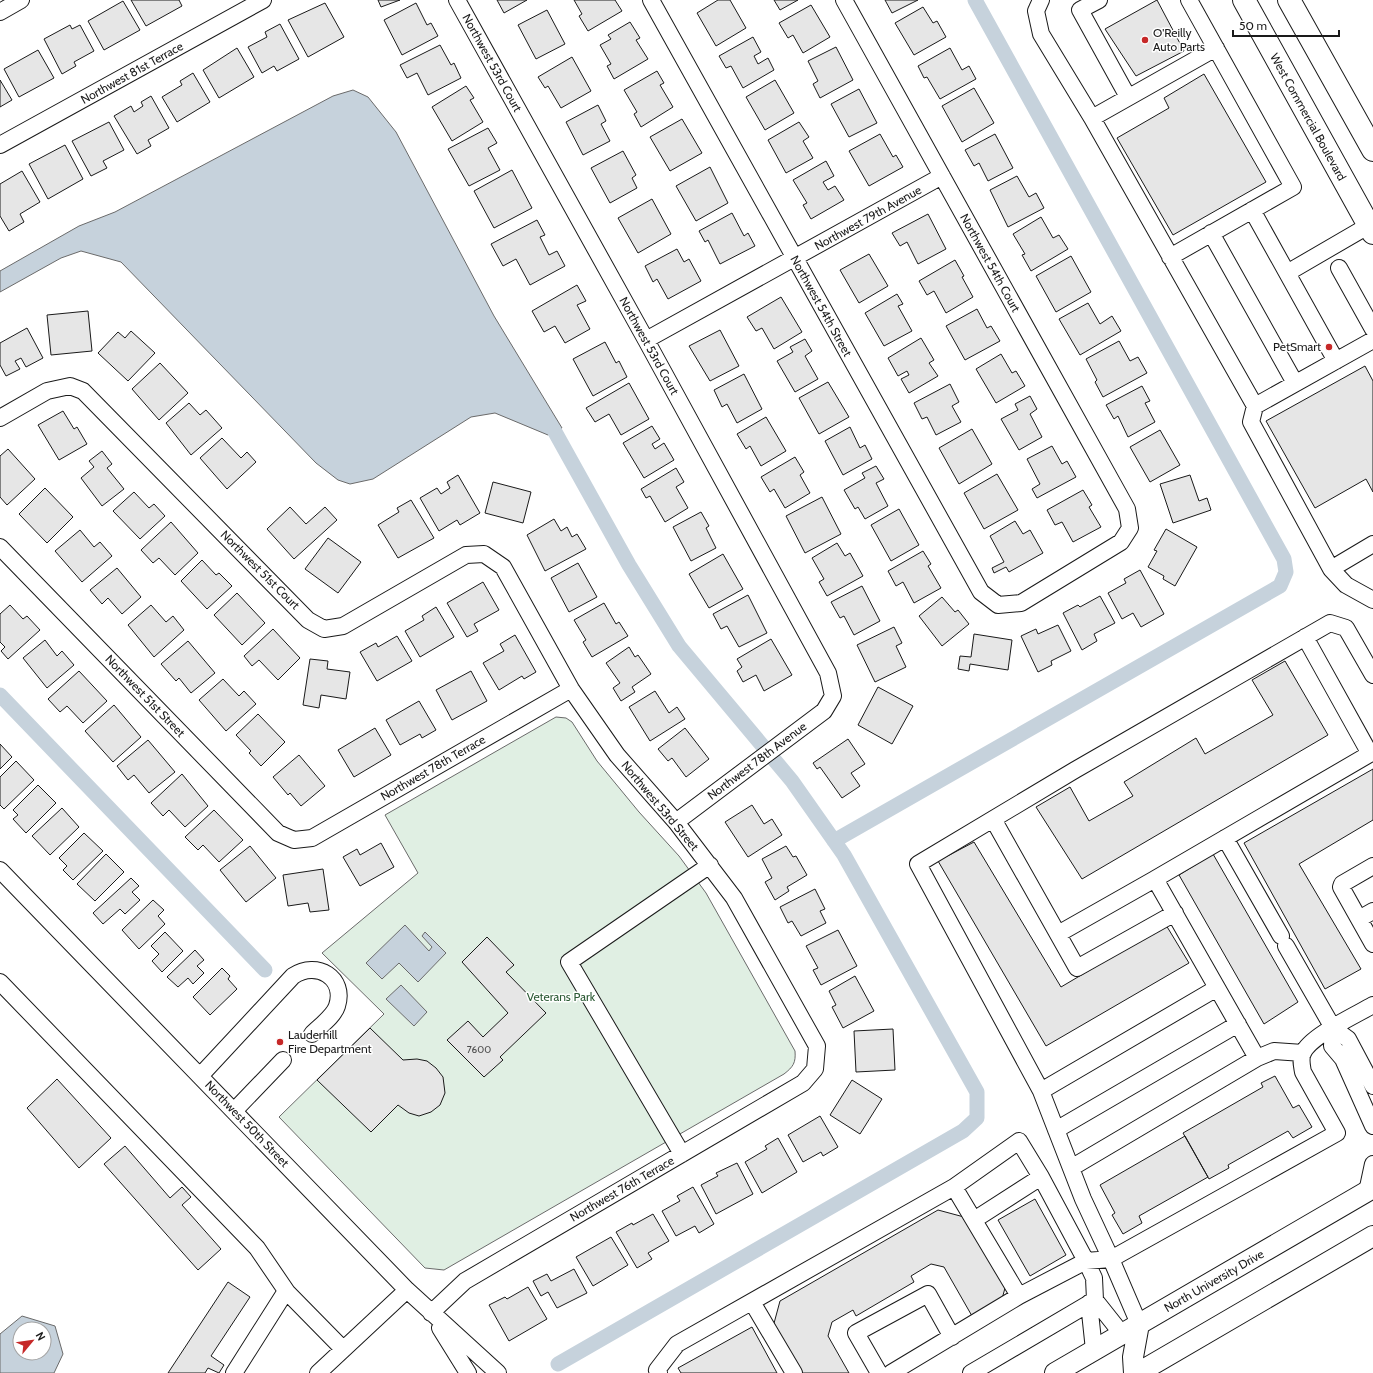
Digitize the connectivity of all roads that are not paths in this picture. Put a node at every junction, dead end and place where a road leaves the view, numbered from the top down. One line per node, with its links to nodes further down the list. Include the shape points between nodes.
1 (21, 0): 11 (street)
2 (264, 0): 15 (street, Northwest 81st Terrace)
3 (457, 0): 26 (street, Northwest 53rd Court)
4 (651, 0): 22 (street, Northwest 54th Street)
5 (844, 0): 17 (street, Northwest 54th Court)
6 (1041, 0): 14 (street, via 1036,11 1041,34)
7 (1099, 0): 13 (street, via 1080,10)
8 (1189, 0): 12 (street)
9 (1244, 0): 19 (highway, West Commercial Boulevard)
10 (1289, 0): 16 (highway)
11 (0, 12)
12 (1216, 48): 13 (street); 18 (street, via 1293,187)
13 (1128, 98): 14 (street)
14 (1092, 118): 21 (street)
15 (0, 145)
16 (1373, 150)
17 (942, 176): 22 (street, Northwest 79th Avenue); 37 (street, Northwest 54th Court, via 1127,509 1130,528 1121,542 1021,603)
18 (1252, 210): 20 (street); 24 (street)
19 (1372, 228): 24 (street)
20 (1211, 233): 21 (street); 29 (street)
21 (1170, 257): 30 (street)
22 (795, 259): 26 (street, Northwest 79th Avenue); 37 (street, Northwest 54th Street, via 981,592)
23 (1339, 268): 25 (street)
24 (1287, 273): 28 (street)
25 (1373, 329)
26 (646, 340): 41 (street, Northwest 53rd Court, via 828,673)
27 (1373, 340): 28 (street)
28 (1336, 360): 29 (street)
29 (1295, 383): 30 (street)
30 (1255, 406): 35 (street, via 1251,422)
31 (0, 418): 34 (street, Northwest 51st Court, via 47,391 70,386 83,391 308,620 324,629 342,626 466,555)
32 (1373, 544): 35 (street)
33 (0, 547): 46 (street, Northwest 51st Street, via 278,833)
34 (484, 554): 40 (street, Northwest 53rd Street, via 503,567)
35 (1331, 569): 36 (street, via 1346,585)
36 (1369, 593)
37 (998, 605)
38 (1304, 637): 39 (street, via 1330,622 1346,628); 42 (street); 43 (street)
39 (1373, 675)
40 (571, 689): 44 (street, Northwest 53rd Street, via 617,755); 46 (street, Northwest 78th Terrace, via 312,838)
41 (833, 696): 44 (street, Northwest 78th Avenue, via 824,711)
42 (1371, 753): 45 (street)
43 (993, 819): 54 (street); 68 (street, via 918,864)
44 (676, 822): 47 (street, Northwest 53rd Street)
45 (1225, 838): 50 (street); 60 (street)
46 (294, 840)
47 (710, 866): 65 (street, Northwest 53rd Street, via 734,898 817,1046); 72 (street, via 569,962)
48 (1373, 866): 53 (street, via 1341,887)
49 (0, 870): 66 (street, Northwest 50th Street)
50 (1155, 879): 52 (street); 54 (street)
51 (1373, 911): 53 (street)
52 (1175, 913): 54 (street, via 1077,968); 57 (street)
53 (1359, 919): 55 (street)
54 (1058, 934)
55 (1373, 944)
56 (0, 982): 83 (street, via 257,1248)
57 (1217, 988): 59 (street); 68 (street)
58 (1373, 1005): 60 (street)
59 (1238, 1024): 63 (street); 71 (street)
60 (1333, 1028): 62 (street, via 1313,1041); 67 (street, via 1348,1039); 70 (street, via 1332,1046 1343,1059)
61 (312, 1034): 66 (street, via 337,1007 338,997 337,986 330,976 311,969 293,976)
62 (1303, 1053): 63 (street, via 1274,1051); 80 (street, via 1303,1072 1337,1133)
63 (1257, 1058): 74 (street)
64 (283, 1060): 69 (street)
65 (815, 1069): 72 (street, Northwest 76th Terrace, via 803,1083)
66 (200, 1076): 69 (street, Northwest 50th Street)
67 (1373, 1086)
68 (1041, 1091): 71 (street)
69 (234, 1111): 82 (street, Northwest 50th Street)
70 (1373, 1126)
71 (1056, 1130): 74 (street)
72 (682, 1154): 87 (street, Northwest 76th Terrace, via 465,1281)
73 (1373, 1164): 77 (street)
74 (1071, 1168): 80 (street)
75 (1041, 1177): 76 (street, via 1019,1141); 78 (street); 81 (street)
76 (954, 1187): 78 (street); 85 (street)
77 (1370, 1190): 88 (main road, North University Drive)
78 (974, 1220): 84 (street)
79 (1373, 1236): 104 (main road)
80 (1112, 1260): 81 (street); 88 (street)
81 (1086, 1261): 84 (street); 86 (street, via 1094,1278)
82 (408, 1290): 87 (street, Northwest 50th Street); 91 (street)
83 (286, 1291): 91 (street); 94 (street)
84 (1019, 1296): 90 (street)
85 (752, 1302): 93 (street, via 676,1344); 98 (street)
86 (1092, 1302): 89 (street); 92 (street); 101 (street)
87 (431, 1313): 96 (street); 97 (street, Northwest 50th Street)
88 (1139, 1324): 89 (main road, North University Drive); 103 (main road, via 1133,1357)
89 (1122, 1334): 92 (main road, North University Drive)
90 (952, 1337): 99 (street, via 928,1294 856,1333); 100 (street)
91 (342, 1349): 95 (street)
92 (1094, 1350): 102 (main road, North University Drive)
93 (656, 1372)
94 (234, 1373)
95 (318, 1373)
96 (468, 1373)
97 (498, 1373)
98 (794, 1373)
99 (879, 1373)
100 (891, 1373)
101 (971, 1373)
102 (1055, 1373)
103 (1134, 1373)
104 (1138, 1373)

